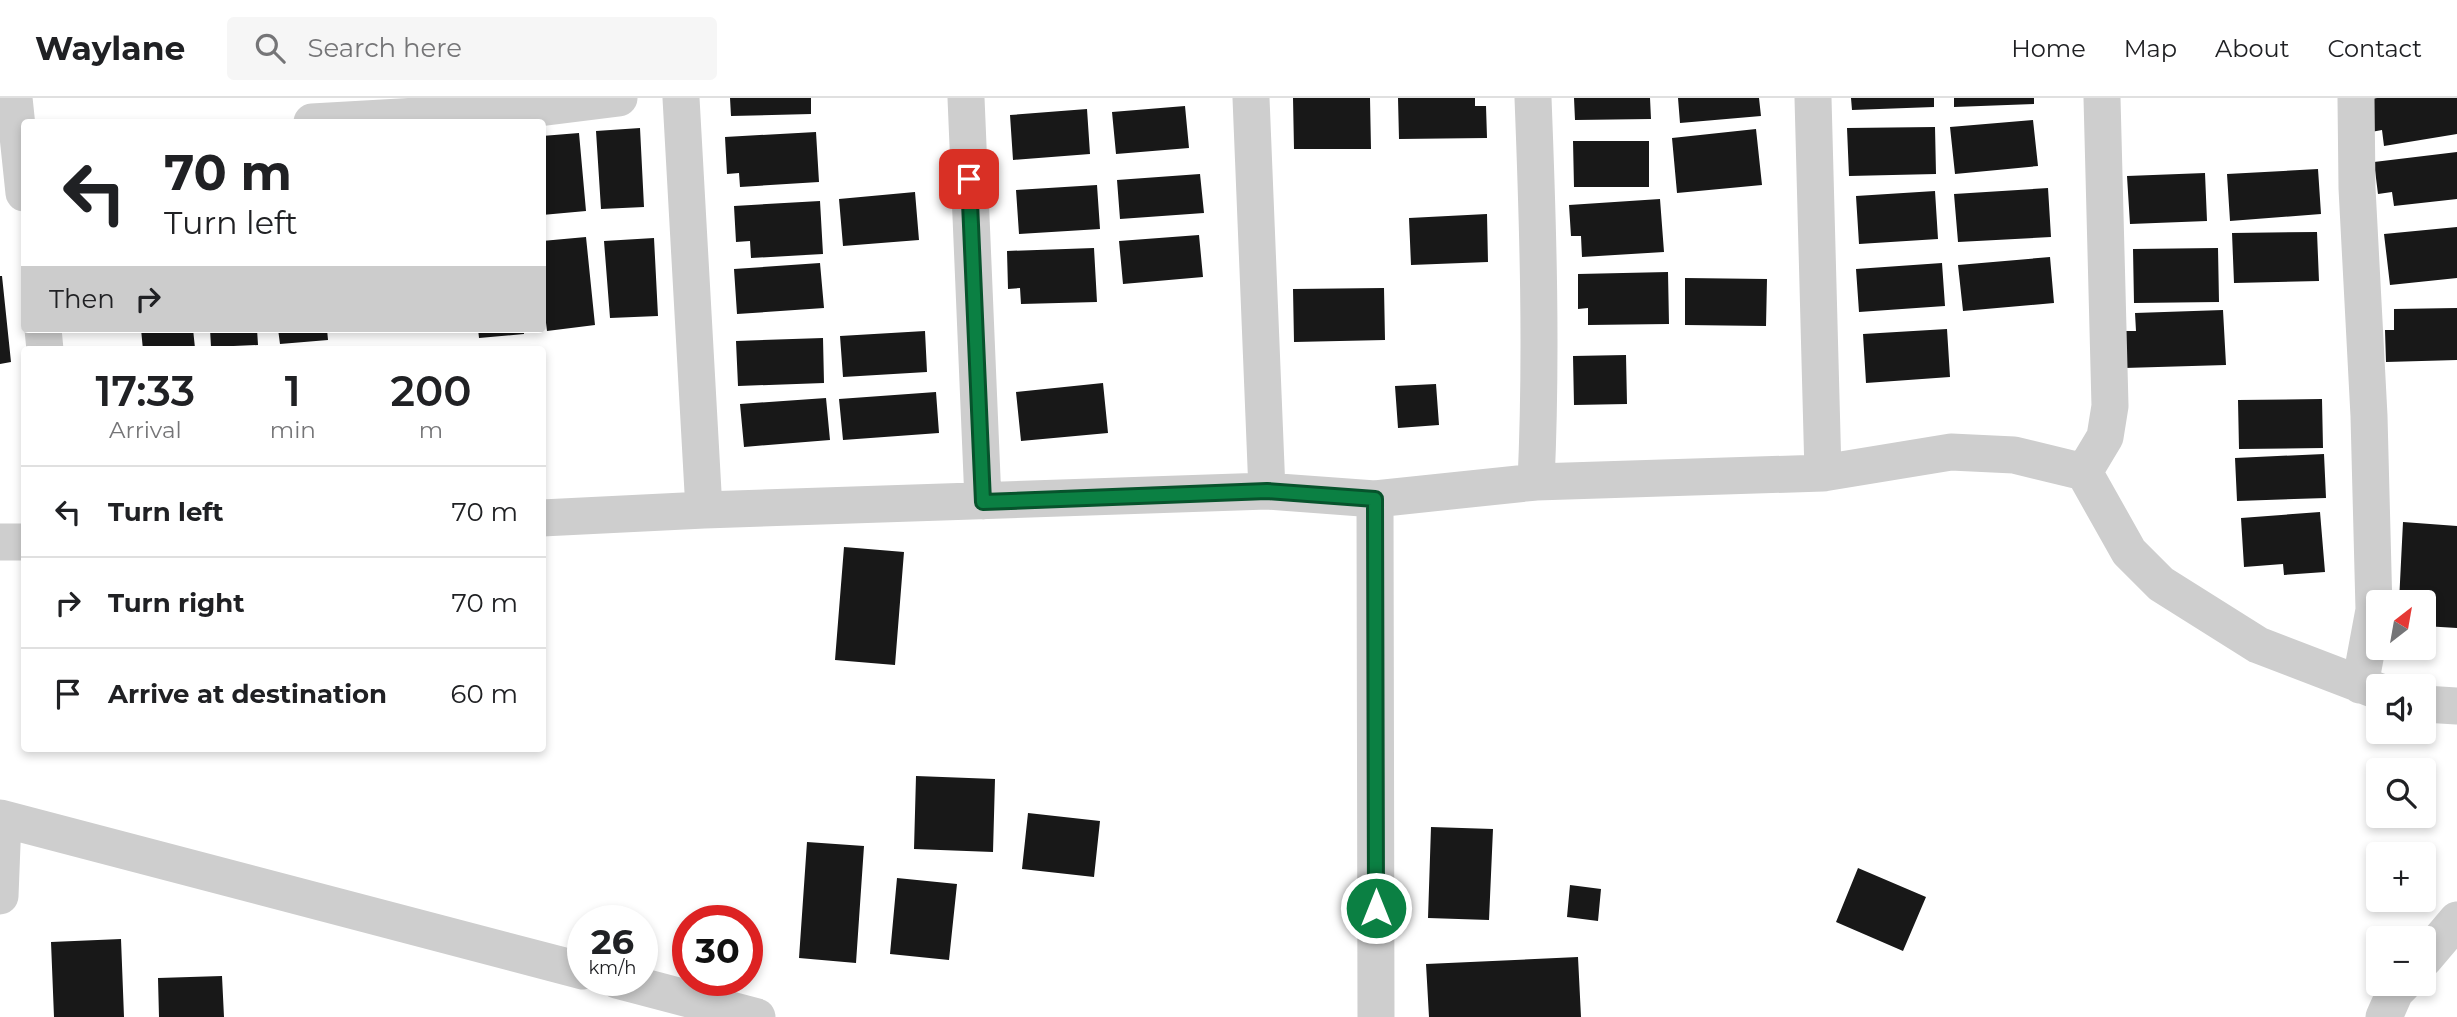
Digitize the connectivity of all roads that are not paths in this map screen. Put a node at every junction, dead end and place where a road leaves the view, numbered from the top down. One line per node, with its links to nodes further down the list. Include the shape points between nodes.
1 (14, 98): 11 (street)
2 (619, 98): 10 (street, via 523,110)
3 (681, 98): 19 (street)
4 (966, 98): 18 (street)
5 (1251, 98): 16 (street)
6 (1533, 98): 15 (street, via 1540,287)
7 (1813, 98): 13 (street)
8 (2102, 98): 14 (street, via 2110,406 2105,437)
9 (2356, 98): 23 (street, via 2374,610)
10 (365, 119)
11 (14, 140): 12 (street)
12 (21, 177)
13 (1824, 472): 14 (street, via 1951,452 2014,455); 15 (street)
14 (2084, 472): 24 (street, via 2129,552 2161,584 2258,645)
15 (1536, 482): 17 (street)
16 (1267, 491): 17 (street); 18 (street)
17 (1375, 499): 35 (street)
18 (983, 502): 19 (street)
19 (704, 510): 20 (street)
20 (546, 518)
21 (0, 542): 22 (street)
22 (21, 542)
23 (2370, 674)
24 (2366, 687)
25 (2436, 705): 26 (street)
26 (2457, 706)
27 (1, 818): 28 (street); 31 (street)
28 (0, 896)
29 (2457, 920): 30 (street)
30 (2436, 945)
31 (567, 967)
32 (658, 991): 34 (street)
33 (2393, 996): 36 (street)
34 (757, 1017)
35 (1376, 1017)
36 (2384, 1017)

